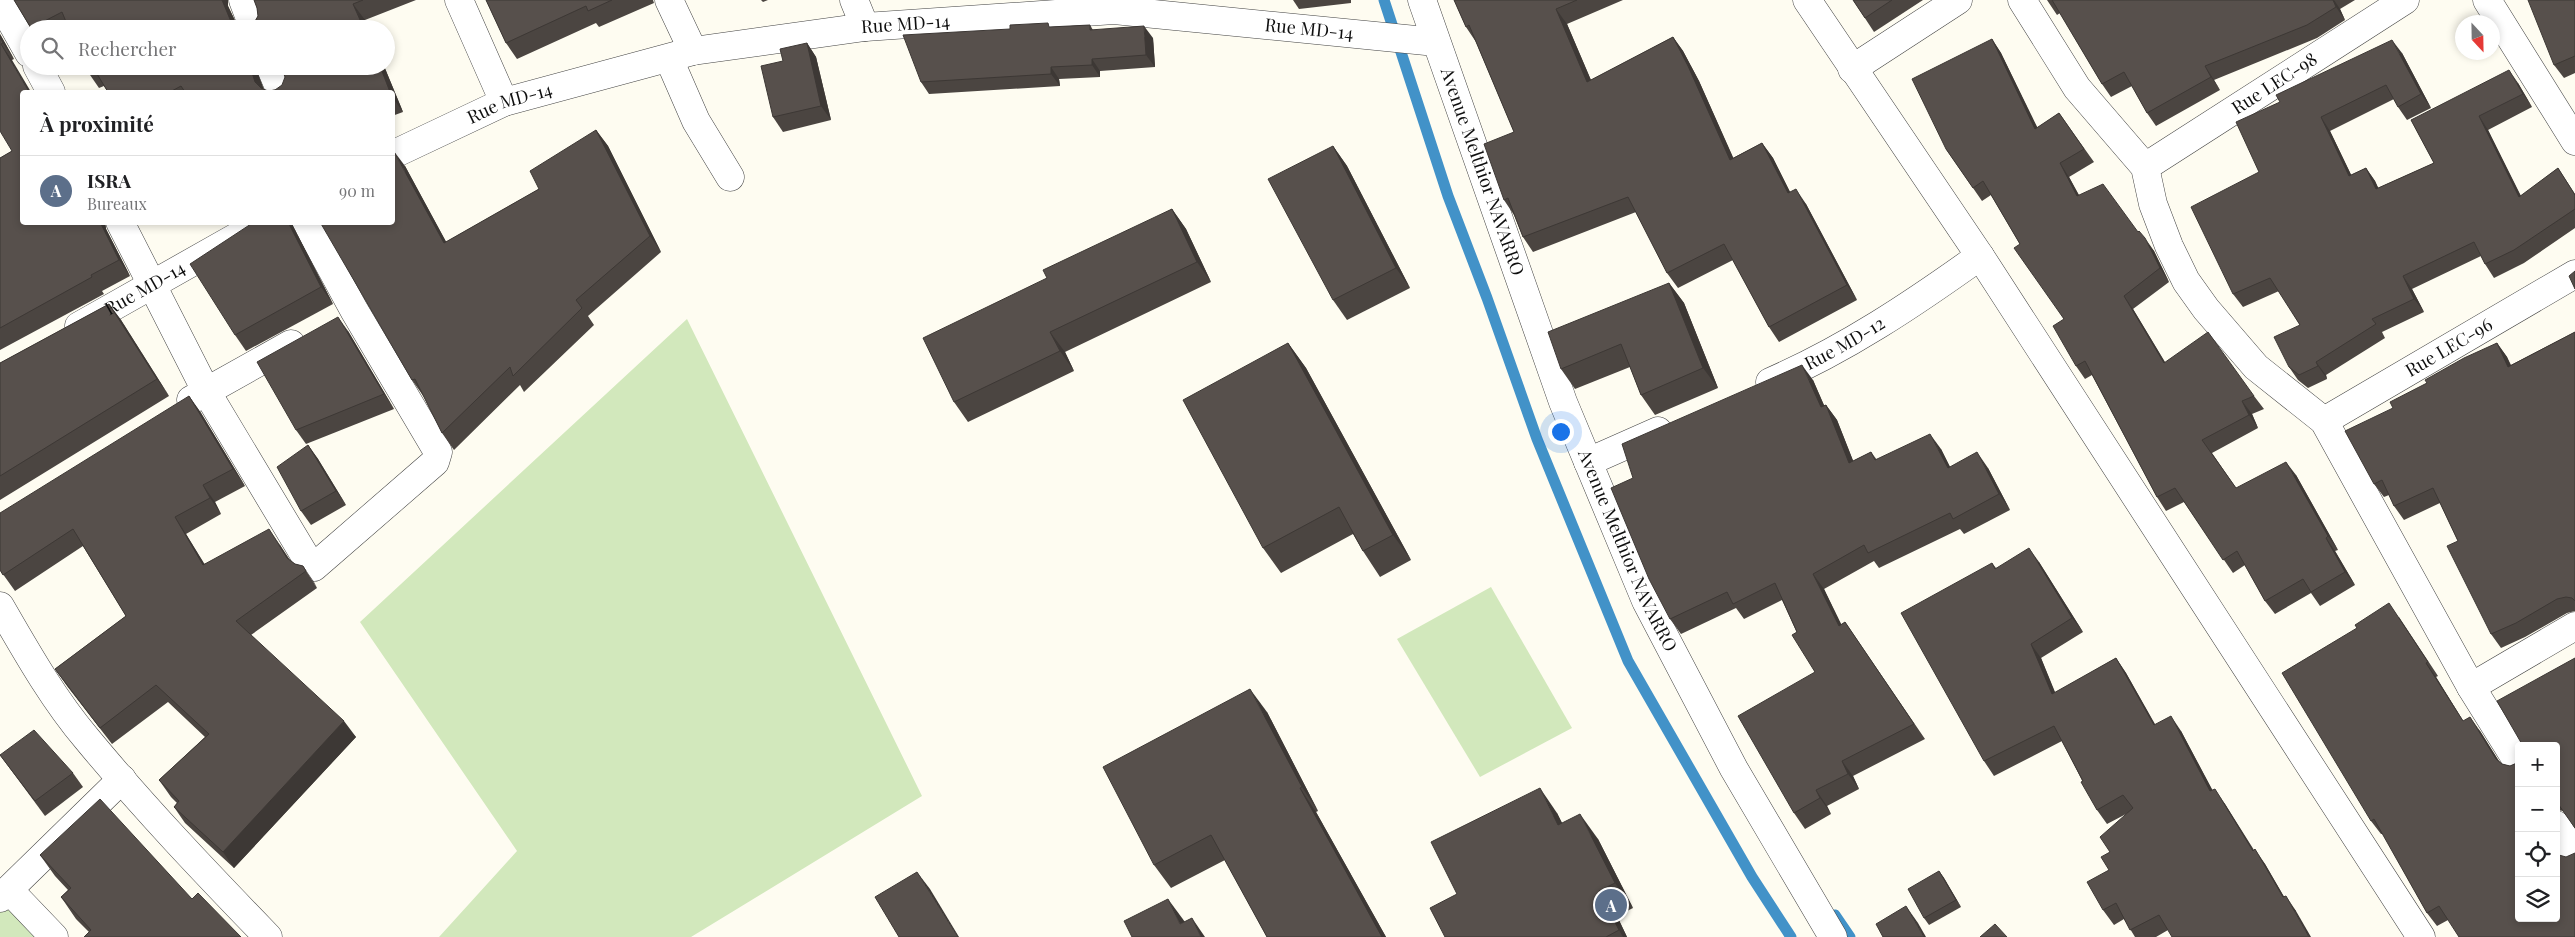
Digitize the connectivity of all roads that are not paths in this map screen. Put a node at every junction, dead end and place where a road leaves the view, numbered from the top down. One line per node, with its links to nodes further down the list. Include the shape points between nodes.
1 (242, 0): 13 (street)
2 (459, 0): 23 (street)
3 (669, 0): 17 (street)
4 (854, 0): 14 (street)
5 (1422, 0): 16 (street, Avenue Melthior NAVARRO)
6 (1807, 0): 18 (street)
7 (1958, 0): 18 (street)
8 (2022, 0): 26 (street, via 2076,88)
9 (2405, 0): 26 (street, Rue LEC-98)
10 (2487, 0): 24 (street)
11 (0, 2): 15 (street)
12 (1112, 5): 14 (street, Rue MD-14); 16 (street, Rue MD-14)
13 (250, 20)
14 (865, 26): 17 (street, Rue MD-14)
15 (20, 37)
16 (1436, 42): 41 (street, Avenue Melthior NAVARRO, via 1521,287)
17 (681, 55): 23 (street, Rue MD-14); 27 (street, via 696,121)
18 (1852, 68): 31 (street)
19 (42, 75): 21 (street)
20 (274, 75): 22 (street)
21 (51, 90)
22 (280, 90)
23 (504, 102): 25 (street, Rue MD-14)
24 (2575, 142)
25 (395, 154)
26 (2144, 167): 40 (street, via 2159,221 2186,281 2256,367)
27 (730, 177)
28 (122, 225): 33 (street)
29 (258, 225): 33 (street, Rue MD-14)
30 (307, 225): 36 (street, via 345,315 438,452 435,462 314,567)
31 (1980, 256): 37 (street, Rue MD-12, via 1912,305 1854,340); 53 (street)
32 (2575, 274): 40 (street, Rue LEC-96)
33 (153, 286): 35 (street, Rue MD-14); 36 (street)
34 (310, 334): 36 (street)
35 (60, 336)
36 (206, 391): 38 (street)
37 (1744, 394)
38 (173, 412)
39 (1679, 422): 41 (street)
40 (2324, 422): 44 (street)
41 (1588, 462): 52 (street, Avenue Melthior NAVARRO, via 1646,601 1679,668)
42 (0, 606): 46 (street, via 32,662 86,738)
43 (2575, 626): 44 (street)
44 (2471, 687): 45 (street)
45 (2515, 758)
46 (122, 779): 49 (street); 51 (street)
47 (2560, 831): 48 (street)
48 (2575, 855)
49 (4, 894): 50 (street)
50 (54, 937)
51 (268, 937)
52 (1833, 937)
53 (2421, 937)

